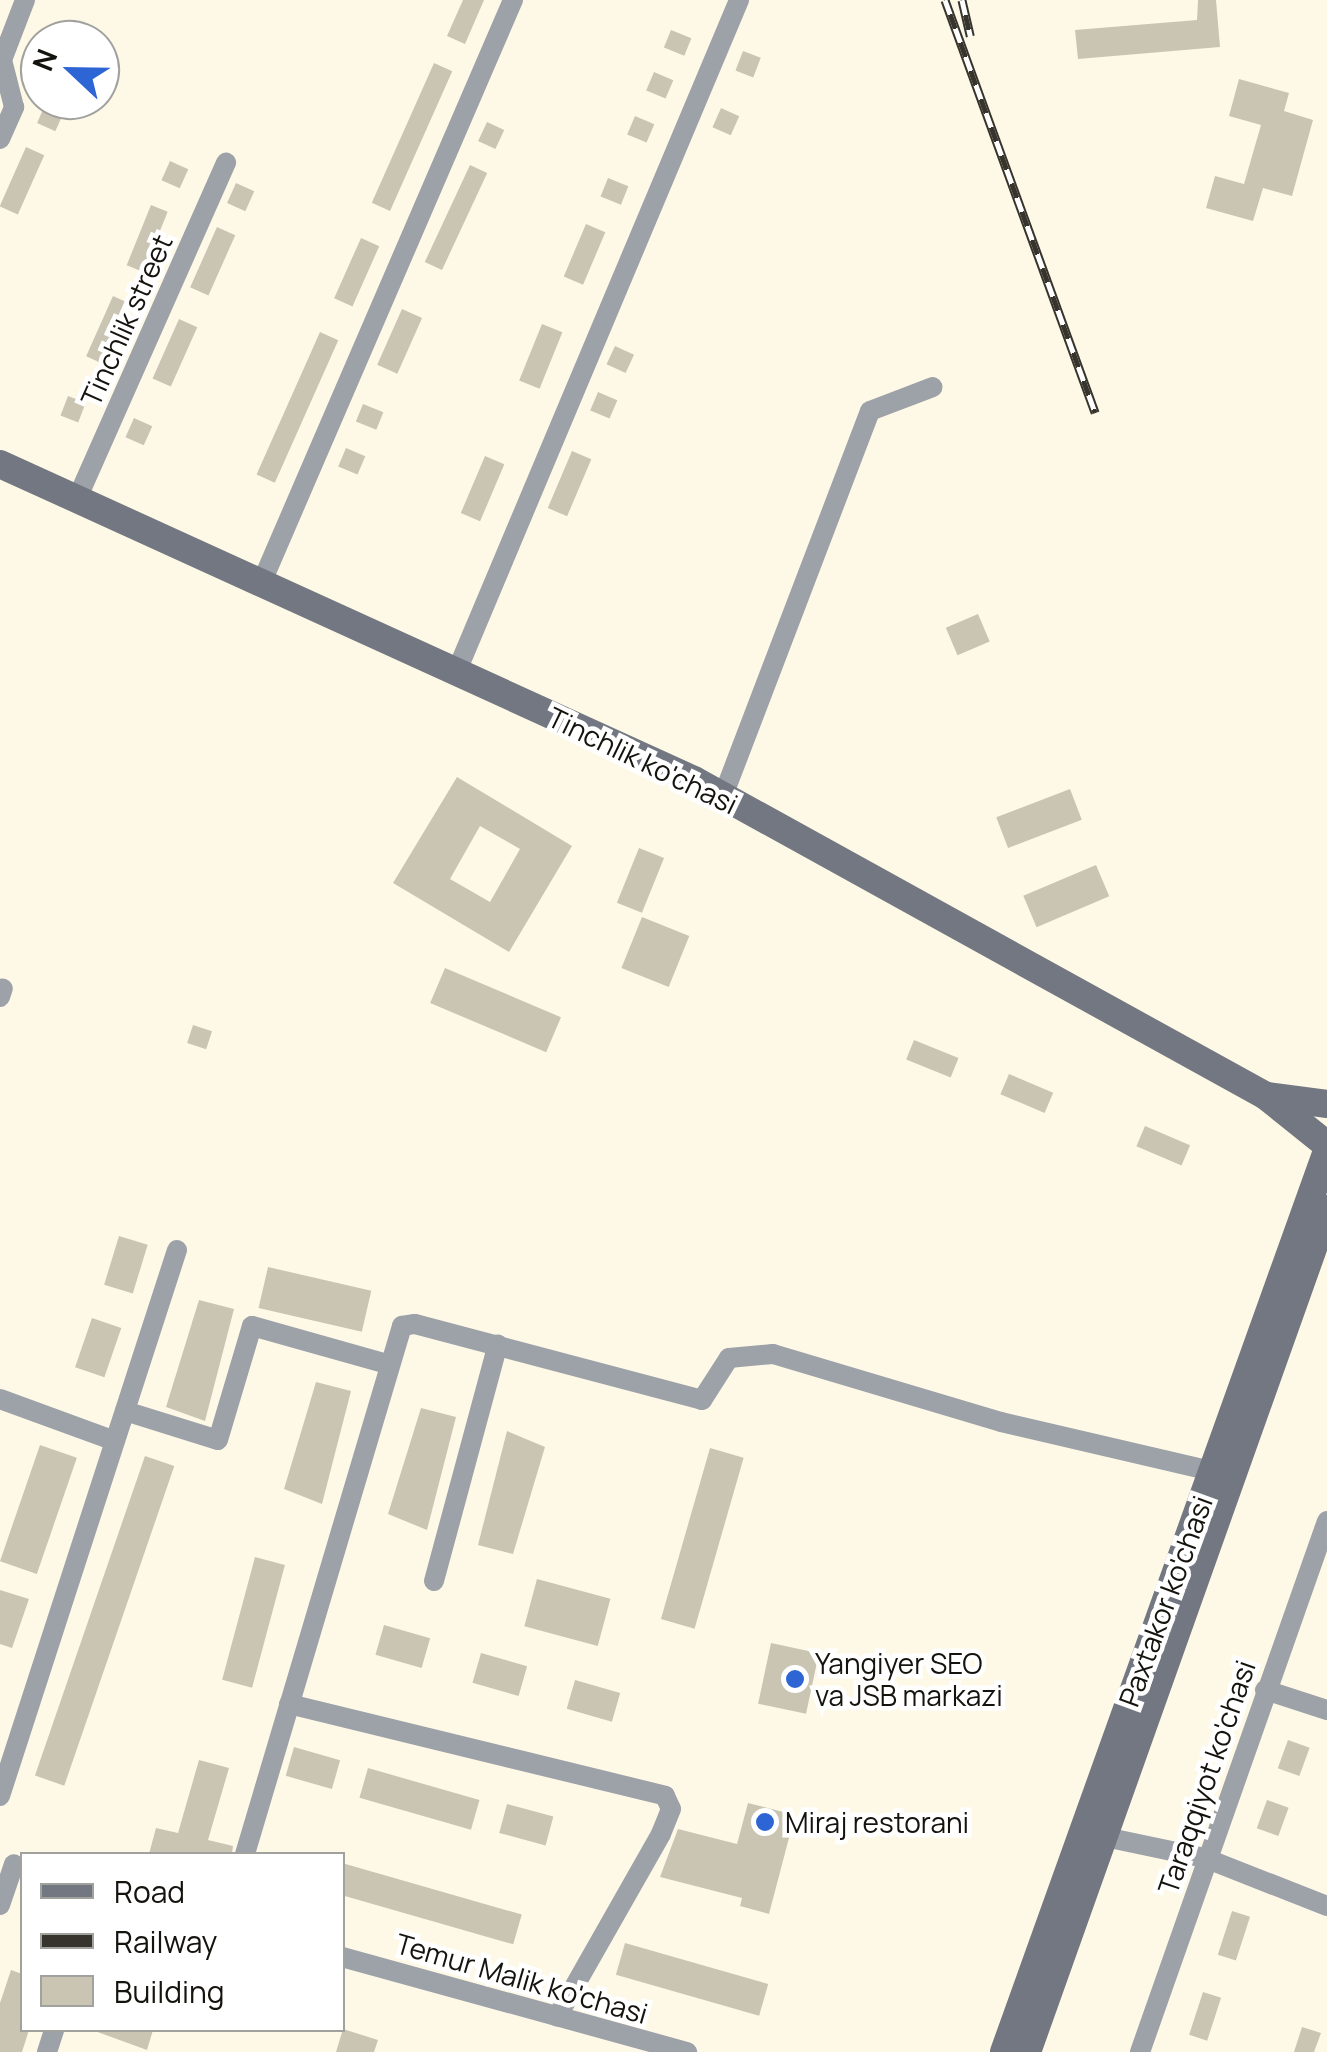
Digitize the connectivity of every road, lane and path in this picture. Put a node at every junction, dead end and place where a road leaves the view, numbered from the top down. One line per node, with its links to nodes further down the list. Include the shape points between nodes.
1 (25, 0): 4 (street, via 2,60 14,106)
2 (512, 0): 9 (street)
3 (739, 0): 10 (street)
4 (0, 138)
5 (226, 162): 8 (street, Tinchlik street)
6 (933, 387): 11 (street, via 870,411)
7 (0, 464): 8 (main road, Tinchlik ko'chasi)
8 (77, 499): 9 (main road, Tinchlik ko'chasi)
9 (261, 584): 10 (main road, Tinchlik ko'chasi)
10 (456, 673): 11 (main road, Tinchlik ko'chasi)
11 (723, 796): 12 (main road, Tinchlik ko'chasi)
12 (1266, 1096): 13 (main road, Tinchlik ko'chasi); 14 (main road, Tinchlik ko'chasi)
13 (1327, 1104)
14 (1327, 1148): 22 (main road, Paxtakor ko'chasi)
15 (1327, 1210): 29 (main road, Paxtakor ko'chasi)
16 (177, 1250): 20 (street)
17 (498, 1344): 18 (street, via 402,1326); 22 (street, via 702,1400 729,1358 773,1354 1000,1422); 24 (street)
18 (387, 1364): 20 (street, via 252,1326 218,1440); 26 (street)
19 (0, 1399): 21 (street)
20 (125, 1411): 21 (street)
21 (115, 1442): 28 (street)
22 (1211, 1471): 38 (main road, Paxtakor ko'chasi)
23 (1327, 1521): 25 (street, Taraqqiyot ko'chasi)
24 (434, 1581)
25 (1265, 1690): 27 (street); 31 (street, Taraqqiyot ko'chasi)
26 (289, 1704): 30 (street); 36 (street, via 665,1796 670,1808 661,1834)
27 (1327, 1710)
28 (0, 1796)
29 (1105, 1838): 31 (street); 39 (main road, Paxtakor ko'chasi)
30 (247, 1852)
31 (1205, 1858): 34 (street); 40 (street, Taraqqiyot ko'chasi)
32 (12, 1863): 33 (street)
33 (0, 1905)
34 (1327, 1906)
35 (345, 1957): 36 (street, Temur Malik ko'chasi)
36 (557, 2017): 37 (street, Temur Malik ko'chasi)
37 (687, 2052)
38 (1004, 2052)
39 (1027, 2052)
40 (1140, 2052)

